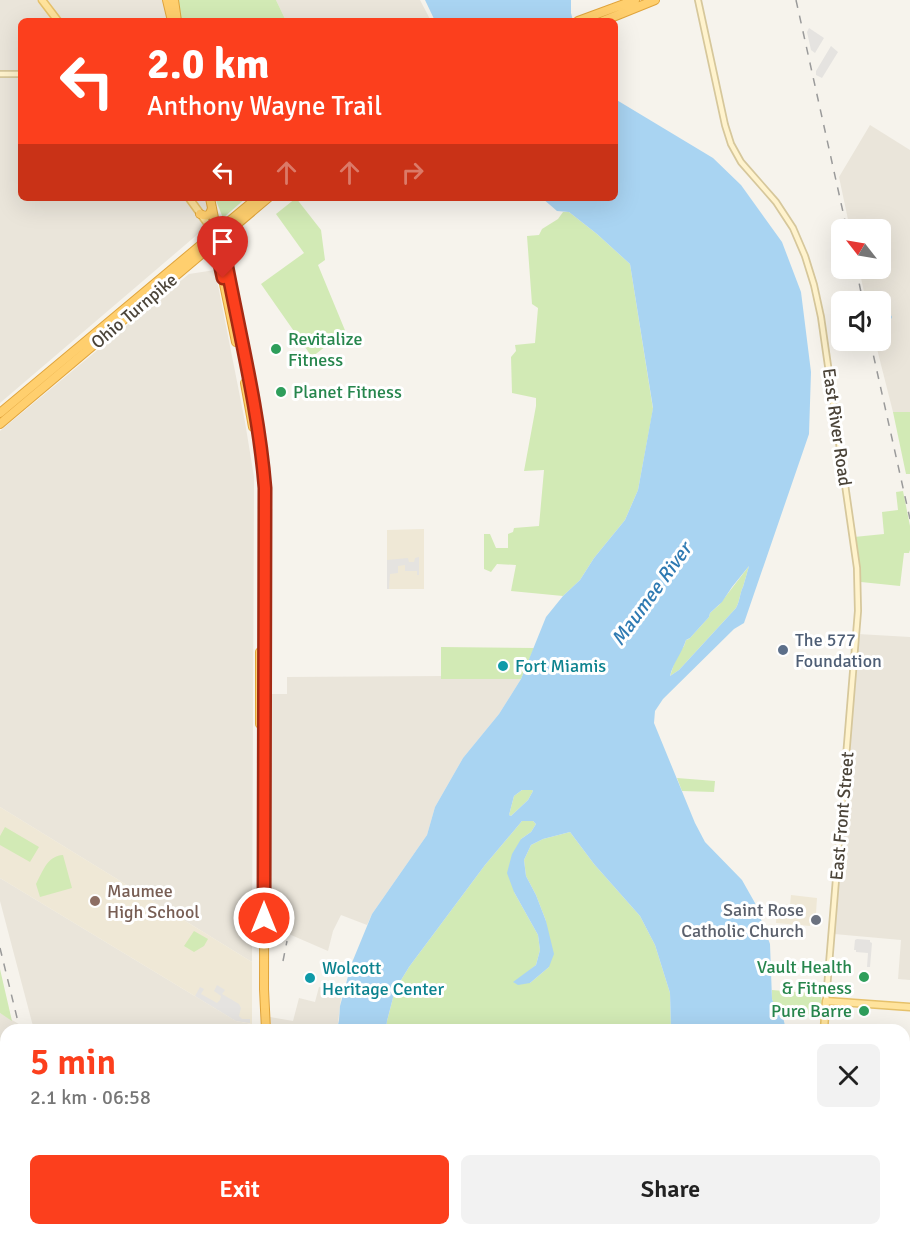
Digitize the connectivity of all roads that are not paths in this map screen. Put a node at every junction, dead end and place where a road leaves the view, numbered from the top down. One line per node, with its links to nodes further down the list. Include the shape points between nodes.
1 (42, 0): 7 (main road)
2 (167, 0): 8 (highway)
3 (174, 0): 9 (highway)
4 (634, 0): 10 (highway)
5 (655, 0): 11 (highway)
6 (698, 0): 28 (main road, East River Road, via 731,144 790,224 814,286 857,568)
7 (56, 18)
8 (171, 18)
9 (177, 18)
10 (586, 18)
11 (610, 18)
12 (0, 74): 13 (main road)
13 (18, 74)
14 (191, 201): 19 (main road)
15 (211, 201): 18 (highway)
16 (253, 201): 25 (highway, Ohio Turnpike)
17 (264, 201): 26 (highway, Ohio Turnpike)
18 (212, 207): 19 (highway, via 208,216); 20 (highway)
19 (200, 214): 20 (main road)
20 (213, 225): 21 (highway, bridge)
21 (220, 252): 23 (highway); 31 (highway, via 260,474)
22 (237, 301): 23 (highway)
23 (244, 353): 27 (highway)
24 (260, 407): 27 (highway)
25 (0, 413)
26 (0, 424)
27 (261, 447): 32 (highway, via 266,513)
28 (857, 630): 29 (main road, East Front Street)
29 (826, 1001): 30 (main road); 33 (main road)
30 (910, 1007)
31 (262, 1024)
32 (266, 1024)
33 (824, 1024)

